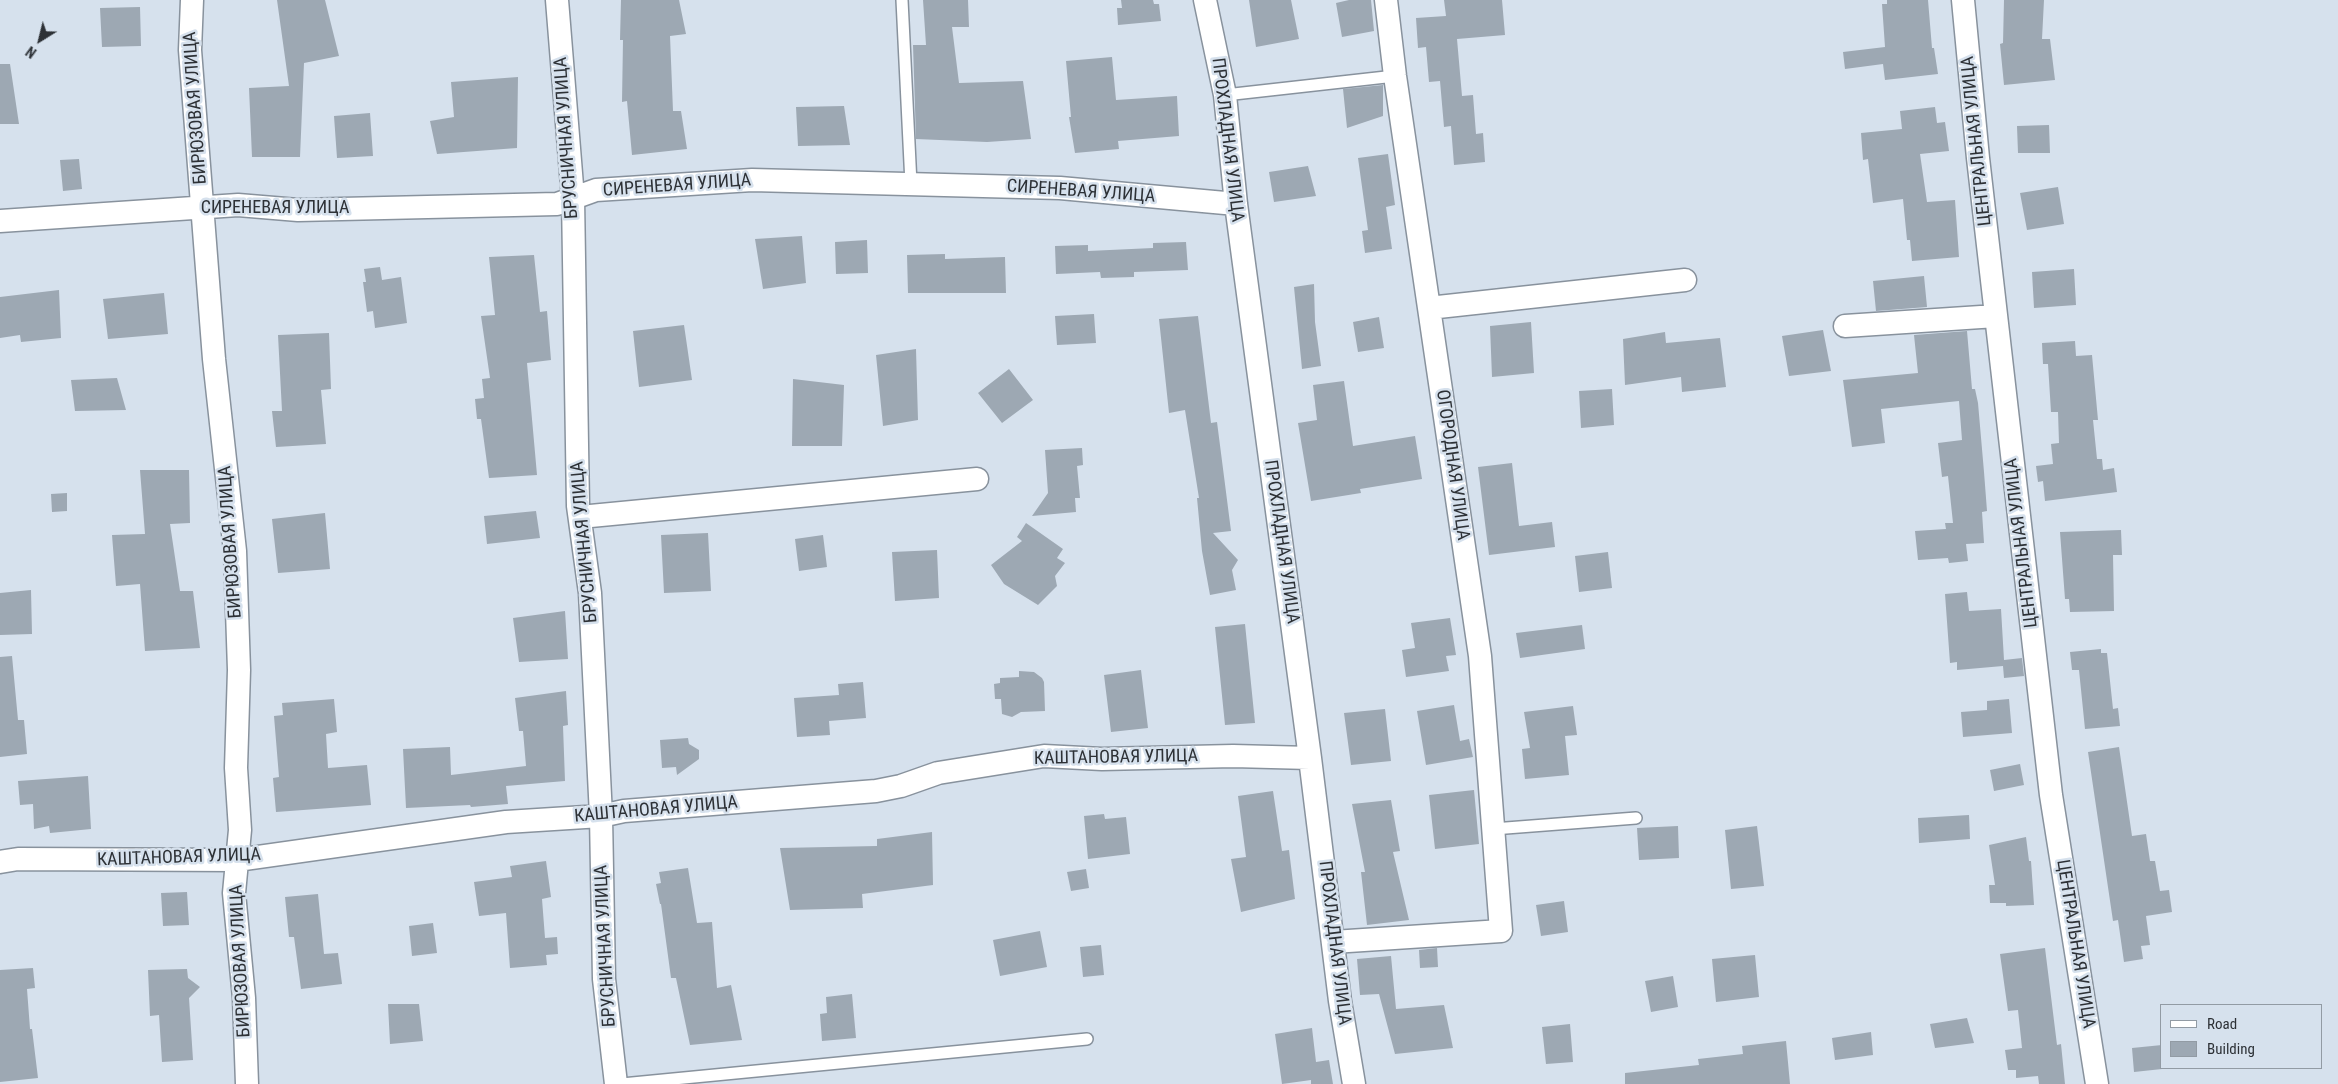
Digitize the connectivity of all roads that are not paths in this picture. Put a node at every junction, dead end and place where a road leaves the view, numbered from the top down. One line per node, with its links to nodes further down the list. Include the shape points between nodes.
1 (192, 0): 12 (street, БИРЮЗОВАЯ УЛИЦА, via 190,50)
2 (557, 0): 10 (street, БРУСНИЧНАЯ УЛИЦА)
3 (902, 0): 9 (lane)
4 (1205, 0): 8 (street, ПРОХЛАДНАЯ УЛИЦА)
5 (1386, 0): 7 (street, ОГОРОДНАЯ УЛИЦА)
6 (1963, 0): 16 (street, ЦЕНТРАЛЬНАЯ УЛИЦА)
7 (1395, 76): 8 (lane); 15 (street, ОГОРОДНАЯ УЛИЦА)
8 (1225, 95): 11 (street, ПРОХЛАДНАЯ УЛИЦА)
9 (911, 184): 10 (street, СИРЕНЕВАЯ УЛИЦА, via 752,180 596,190); 11 (street, СИРЕНЕВАЯ УЛИЦА, via 1060,188)
10 (573, 198): 12 (street, СИРЕНЕВАЯ УЛИЦА, via 557,204 298,210 238,205); 19 (street, БРУСНИЧНАЯ УЛИЦА)
11 (1236, 204): 20 (street, ПРОХЛАДНАЯ УЛИЦА)
12 (203, 207): 13 (street, СИРЕНЕВАЯ УЛИЦА); 24 (street, БИРЮЗОВАЯ УЛИЦА, via 214,359 234,551 239,670 236,768 240,830)
13 (0, 221)
14 (1685, 280): 15 (street)
15 (1429, 308): 23 (street, ОГОРОДНАЯ УЛИЦА, via 1480,656)
16 (1996, 316): 17 (street); 32 (street, ЦЕНТРАЛЬНАЯ УЛИЦА, via 2051,795)
17 (1844, 326)
18 (977, 479): 19 (street)
19 (580, 517): 21 (street, БРУСНИЧНАЯ УЛИЦА, via 590,593)
20 (1310, 758): 21 (street, КАШТАНОВАЯ УЛИЦА, via 1102,759 1044,756 938,773 876,791); 26 (street, ПРОХЛАДНАЯ УЛИЦА)
21 (601, 816): 24 (street, КАШТАНОВАЯ УЛИЦА, via 506,822); 29 (street, БРУСНИЧНАЯ УЛИЦА, via 604,979)
22 (1636, 818): 23 (lane)
23 (1493, 829): 26 (street, ОГОРОДНАЯ УЛИЦА, via 1501,931)
24 (237, 860): 25 (street, КАШТАНОВАЯ УЛИЦА, via 18,859); 28 (street, БИРЮЗОВАЯ УЛИЦА, via 234,893 244,998)
25 (0, 862)
26 (1333, 942): 31 (street, ПРОХЛАДНАЯ УЛИЦА)
27 (1087, 1038): 30 (lane)
28 (247, 1084)
29 (616, 1084)
30 (622, 1084)
31 (1354, 1084)
32 (2097, 1084)

